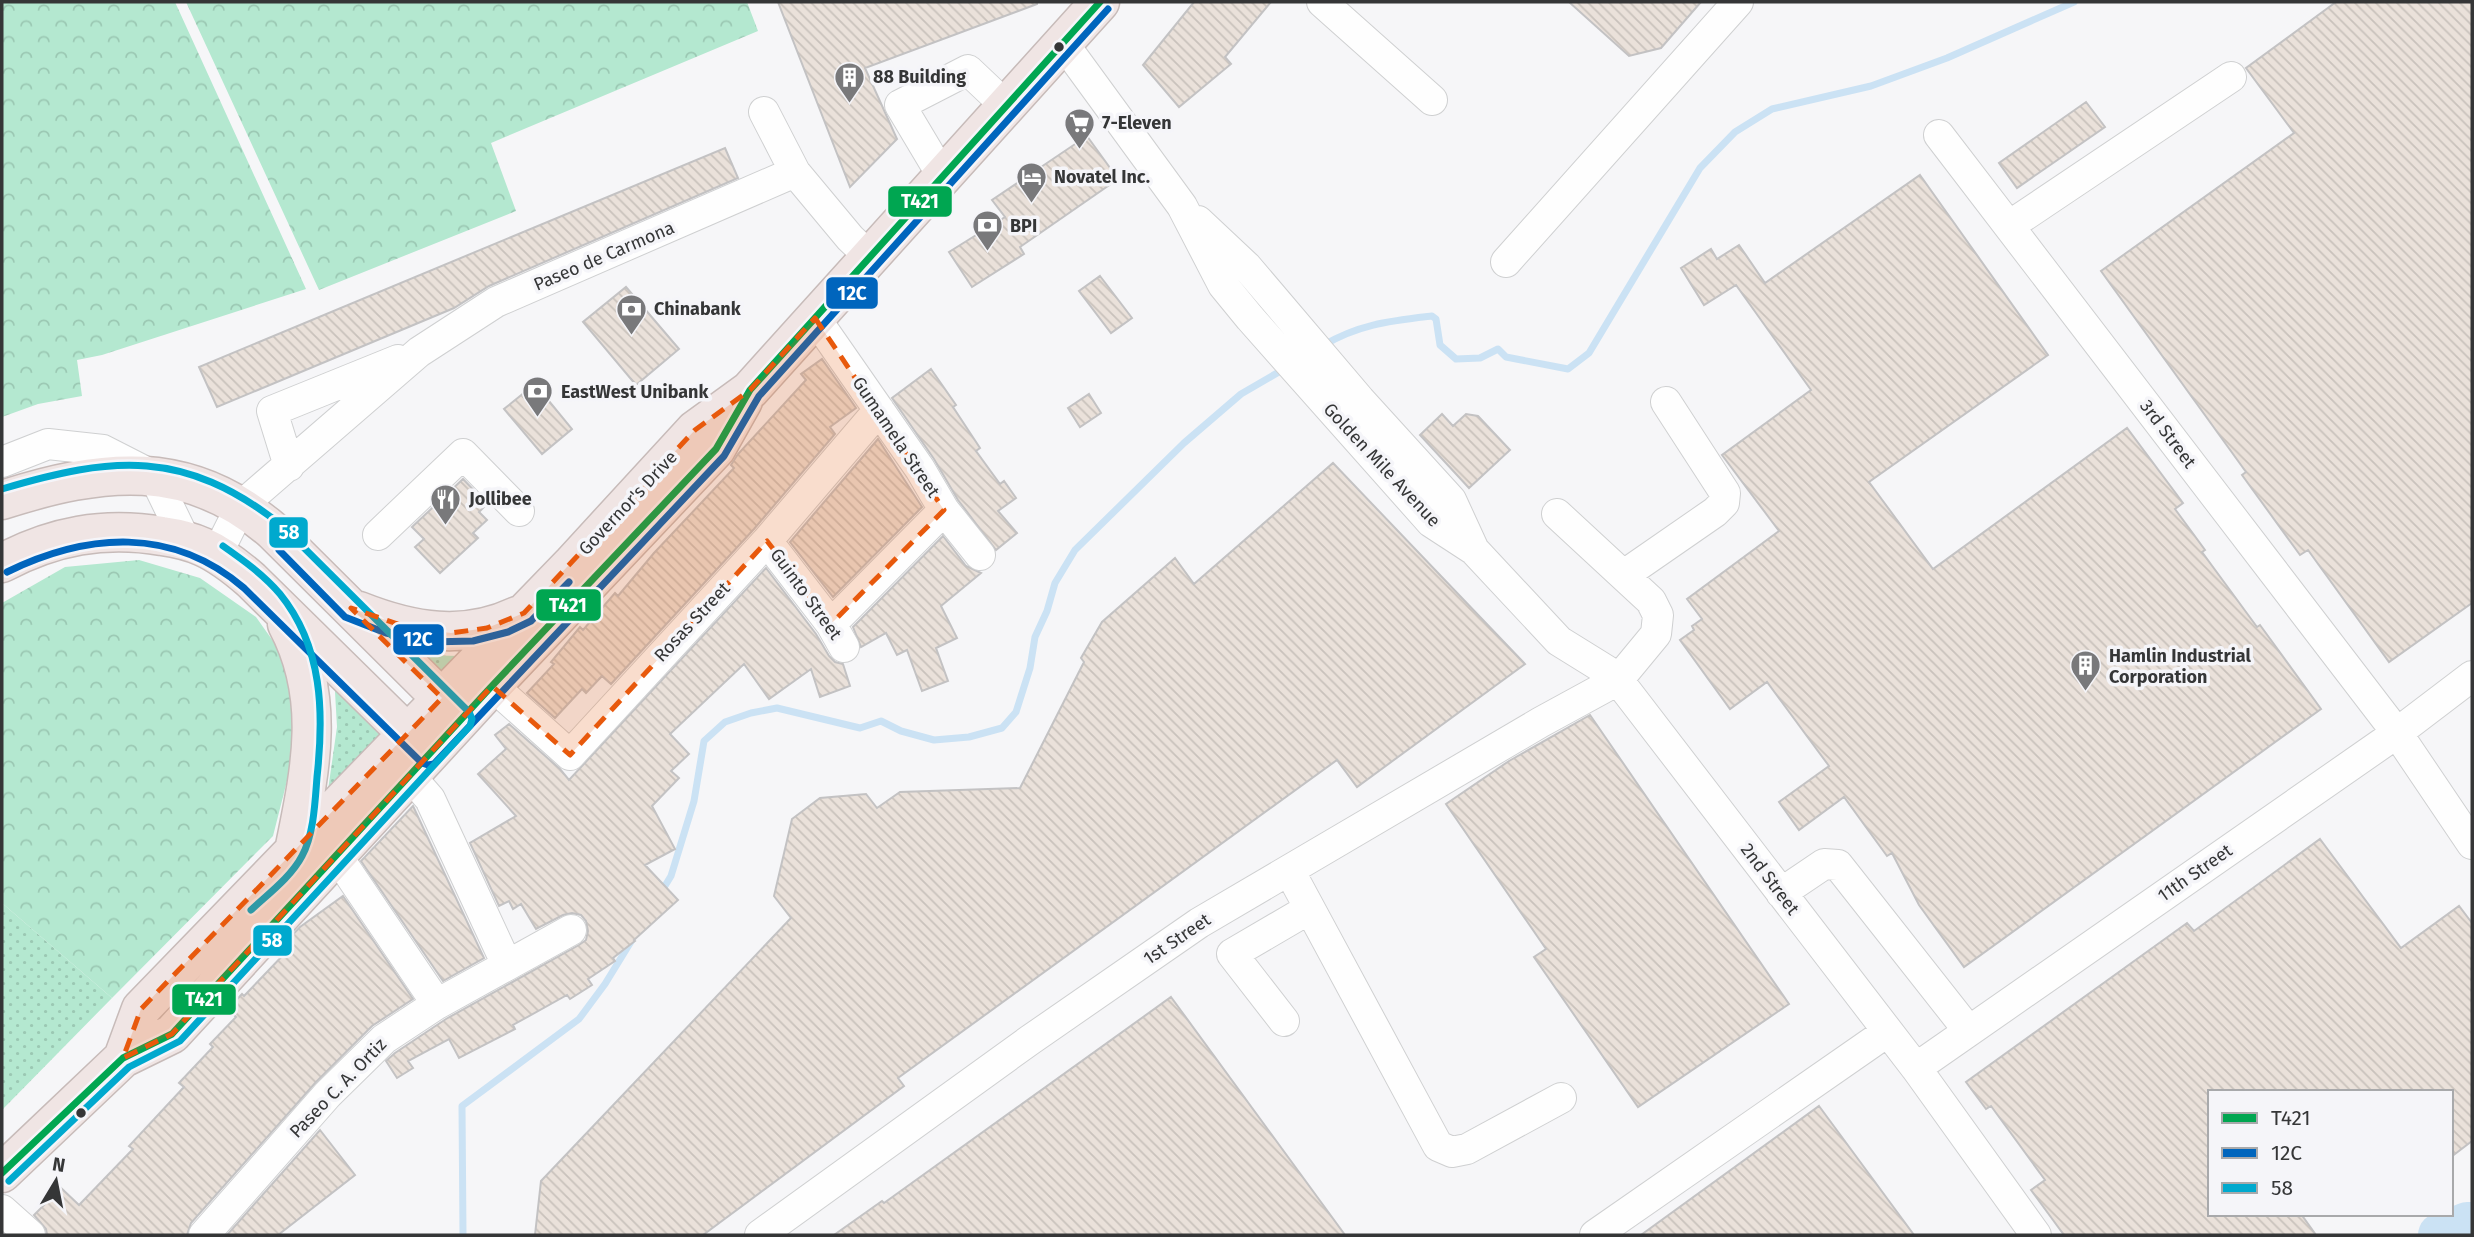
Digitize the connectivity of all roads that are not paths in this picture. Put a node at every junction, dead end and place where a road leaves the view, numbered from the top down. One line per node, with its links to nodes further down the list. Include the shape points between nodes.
1 (1100, 2): 4 (highway, Governor's Drive)
2 (1322, 2): 6 (street)
3 (1738, 2): 15 (street)
4 (1063, 43): 7 (highway, Governor's Drive); 12 (street, Golden Mile Avenue)
5 (2231, 77): 13 (street)
6 (1432, 100)
7 (1006, 106): 11 (highway, Governor's Drive); 11 (street, via 968,69 900,105)
8 (764, 112): 10 (street)
9 (1939, 135): 13 (street, 3rd Street)
10 (795, 172): 14 (street); 17 (street, Paseo de Carmona, via 496,302)
11 (943, 177): 14 (highway, Governor's Drive)
12 (1182, 206): 32 (street, Golden Mile Avenue, via 1247,267 1451,500); 32 (street, Golden Mile Avenue, via 1223,285 1256,326 1431,522)
13 (2009, 226): 43 (street, 3rd Street)
14 (870, 257): 16 (highway, Governor's Drive)
15 (1506, 262)
16 (815, 318): 18 (highway, Governor's Drive); 20 (street, Gumamela Street)
17 (419, 352): 22 (street, Paseo de Carmona); 22 (street, Paseo de Carmona, via 272,411)
18 (750, 390): 38 (highway, Governor's Drive, via 695,430); 41 (highway, Governor's Drive, via 716,449)
19 (1666, 402): 35 (street, via 1725,493 1724,503)
20 (879, 410): 26 (street, Gumamela Street); 30 (street, Rosas Street)
21 (2, 462): 23 (street, via 48,444 103,450)
22 (289, 466): 24 (street, Paseo de Carmona)
23 (154, 476): 24 (highway); 25 (highway, via 92,477); 31 (street)
24 (251, 497): 31 (street); 37 (highway, via 288,544)
25 (2, 500)
26 (944, 510): 30 (street, Guinto Street, via 837,636); 33 (street, Gumamela Street)
27 (519, 512): 29 (street, via 463,454)
28 (1557, 514): 35 (street)
29 (378, 535)
30 (767, 541): 41 (street, Rosas Street, via 570,755)
31 (201, 547): 34 (highway, via 136,532 97,533 50,541); 36 (highway, via 233,565)
32 (1474, 550): 40 (street, 2nd Street, via 1559,641)
33 (980, 555)
34 (2, 563)
35 (1624, 575): 40 (street, via 1651,601 1658,615 1656,634)
36 (276, 604): 44 (highway); 46 (highway, via 304,661 311,695 309,766)
37 (351, 608): 38 (highway, via 409,628 451,633 487,628); 42 (highway)
38 (524, 613): 42 (highway, Governor's Drive)
39 (2472, 676): 43 (street, 11th Street)
40 (1618, 680): 48 (street, 1st Street); 49 (street, 2nd Street)
41 (492, 686): 42 (highway, Governor's Drive)
42 (452, 709): 44 (highway, Governor's Drive)
43 (2398, 733): 45 (street, 3rd Street); 55 (street, 11th Street)
44 (416, 755): 46 (highway, Governor's Drive); 47 (highway, Governor's Drive); 52 (street, via 430,799)
45 (2472, 844)
46 (294, 851): 57 (highway, Governor's Drive, via 141,1009)
47 (337, 856): 53 (street); 57 (highway, Governor's Drive, via 173,1034)
48 (1289, 870): 50 (street); 64 (street, 1st Street, via 1199,923)
49 (1781, 893): 55 (street, via 1824,864 1838,865); 56 (street, 2nd Street)
50 (1309, 909): 54 (street, via 1232,954); 59 (street, via 1438,1146 1452,1152 1467,1149)
51 (571, 930): 52 (street, Paseo C. A. Ortiz)
52 (507, 965): 53 (street, Paseo C. A. Ortiz)
53 (437, 1004): 63 (street, Paseo C. A. Ortiz, via 384,1039 328,1094)
54 (1284, 1021)
55 (1968, 1030): 58 (street, 11th Street)
56 (1887, 1032): 58 (street, 2nd Street); 65 (street)
57 (123, 1058): 60 (highway, Governor's Drive)
58 (1916, 1068): 66 (street, 2nd Street)
59 (1561, 1098)
60 (2, 1173)
61 (2, 1210): 62 (street)
62 (30, 1235)
63 (204, 1235)
64 (760, 1235)
65 (1595, 1235)
66 (2036, 1235)

